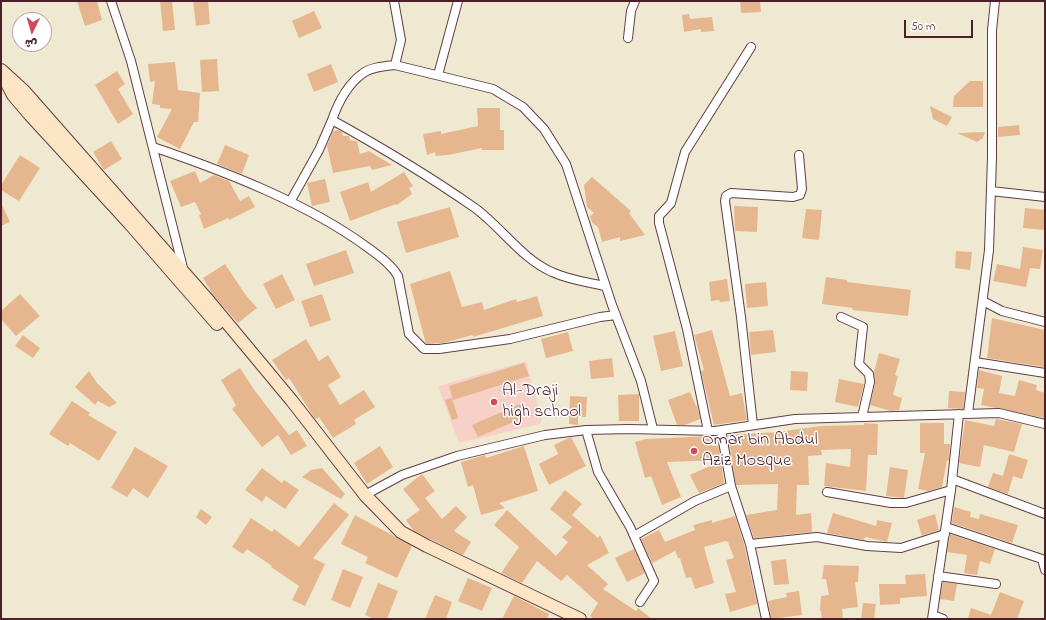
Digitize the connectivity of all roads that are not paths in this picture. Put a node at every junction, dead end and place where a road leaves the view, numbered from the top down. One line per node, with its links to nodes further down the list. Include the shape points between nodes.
1 (111, 1): 12 (street, via 132,61)
2 (394, 1): 8 (street, via 400,40)
3 (458, 1): 10 (street)
4 (635, 1): 6 (street, via 631,11)
5 (995, 1): 14 (street, via 992,30)
6 (628, 38)
7 (751, 47): 33 (street, via 685,152 671,203 659,216 658,223 687,329)
8 (395, 65): 10 (street); 11 (street, via 362,73 339,101)
9 (1, 70): 17 (main road, via 24,91); 30 (main road, via 13,95 30,115 130,224 289,408)
10 (438, 75): 18 (street, via 492,89 523,108 544,130 566,164)
11 (332, 120): 16 (street, via 319,150); 18 (street, via 375,144 476,209 537,264 573,280)
12 (153, 147): 16 (street, via 202,163); 17 (street)
13 (799, 155): 28 (street, via 802,189 800,195 793,197 731,193 726,196)
14 (991, 191): 15 (street); 19 (street, via 989,250)
15 (1045, 197)
16 (290, 202): 20 (street, via 339,228 394,269 398,276 409,334 424,349 510,339)
17 (185, 274): 30 (main road, via 292,401)
18 (605, 286): 20 (street)
19 (983, 301): 22 (street, via 1002,311); 23 (street)
20 (616, 315): 29 (street, via 641,380)
21 (841, 317): 26 (street, via 863,327 859,364 869,374 870,382)
22 (1045, 322)
23 (976, 362): 24 (street); 25 (street)
24 (1045, 373)
25 (964, 414): 26 (street); 27 (street, via 999,413); 34 (street)
26 (862, 417): 28 (street, via 795,419)
27 (1045, 424)
28 (753, 426): 32 (street)
29 (653, 429): 31 (street); 33 (street)
30 (313, 430): 38 (main road)
31 (586, 430): 38 (street, via 545,435 457,456 402,475); 41 (street, via 598,472)
32 (721, 430): 33 (street); 35 (street)
33 (708, 431)
34 (952, 479): 36 (street); 39 (street)
35 (732, 486): 41 (street, via 695,501); 42 (street)
36 (951, 490): 37 (street, via 906,503); 40 (street)
37 (827, 492)
38 (365, 495): 48 (main road, via 401,532 412,539)
39 (1045, 514)
40 (945, 530): 42 (street, via 901,548 867,546 817,537); 43 (street, via 1042,559); 44 (street)
41 (634, 536): 46 (street, via 654,582)
42 (750, 544): 49 (street)
43 (1045, 570)
44 (938, 576): 45 (street); 47 (street)
45 (996, 584)
46 (640, 602)
47 (932, 617): 50 (street)
48 (580, 619)
49 (766, 619)
50 (943, 619)

